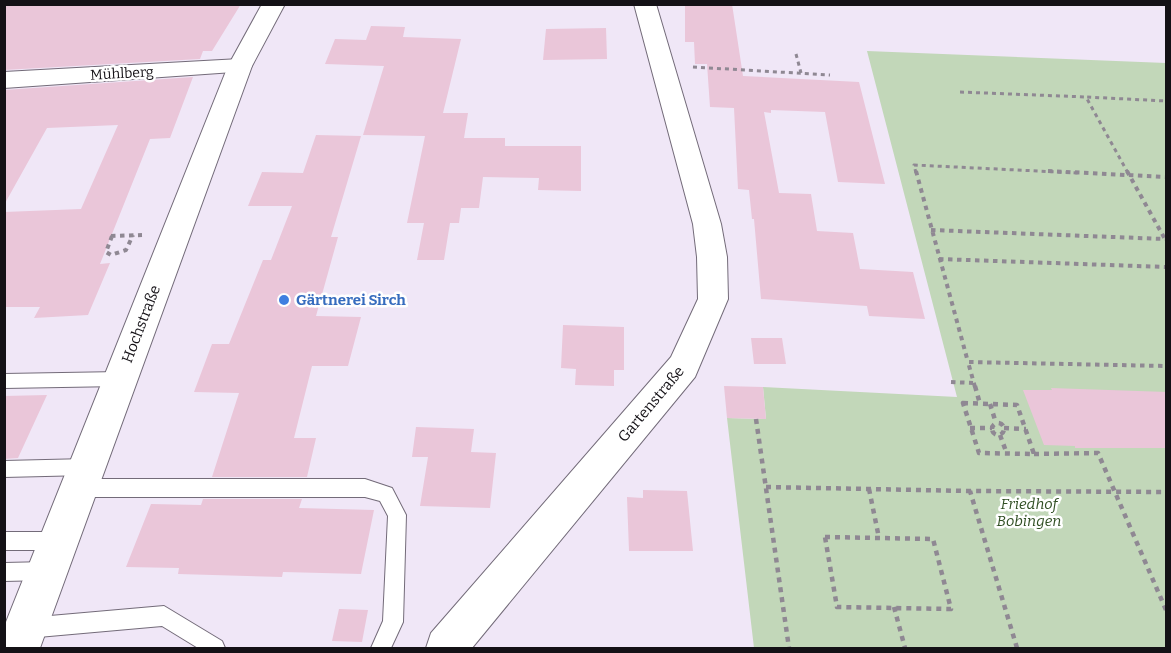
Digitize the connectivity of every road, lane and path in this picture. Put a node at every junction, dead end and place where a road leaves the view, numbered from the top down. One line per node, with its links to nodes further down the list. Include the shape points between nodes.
1 (273, 4): 4 (street, Hochstraße)
2 (645, 4): 5 (street, Gartenstraße)
3 (796, 54): 6 (path)
4 (240, 66): 8 (street, Mühlberg); 22 (street, Hochstraße)
5 (662, 66): 6 (path); 53 (street, Gartenstraße, via 707,224 713,299 683,367)
6 (801, 73): 7 (path)
7 (830, 75)
8 (4, 80)
9 (960, 92): 10 (path)
10 (1086, 98): 11 (path); 12 (path)
11 (1167, 101)
12 (1129, 174): 13 (path); 14 (path, via 914,165); 17 (path)
13 (1167, 177)
14 (931, 230): 17 (path); 18 (path)
15 (133, 235): 16 (path, via 126,250 111,255 106,252 111,236)
16 (125, 236)
17 (1166, 240)
18 (939, 259): 19 (path); 20 (path)
19 (1167, 267)
20 (968, 362): 21 (path); 25 (path)
21 (1167, 366)
22 (120, 379): 23 (lane); 38 (street, Hochstraße)
23 (4, 381)
24 (951, 382): 25 (path)
25 (973, 383): 26 (path)
26 (980, 404): 27 (path); 30 (path, via 963,403)
27 (990, 404): 29 (path); 33 (path, via 1017,405)
28 (756, 419): 39 (path)
29 (996, 423): 31 (path); 32 (path)
30 (970, 428): 31 (path); 35 (path, via 979,453)
31 (992, 428): 34 (path)
32 (1004, 428): 33 (path); 34 (path)
33 (1026, 429): 36 (path)
34 (1000, 435): 35 (path)
35 (1007, 454): 36 (path)
36 (1034, 454): 42 (path, via 1098,453)
37 (4, 469): 38 (lane)
38 (83, 478): 46 (street, Hochstraße); 52 (lane, via 365,488 386,494 397,515 393,622)
39 (766, 487): 40 (path); 54 (path)
40 (869, 489): 41 (path); 44 (path)
41 (970, 491): 42 (path); 56 (path)
42 (1115, 492): 43 (path); 49 (path)
43 (1167, 492)
44 (879, 538): 48 (path, via 825,537 837,607); 48 (path, via 933,538 951,609)
45 (4, 541): 46 (lane)
46 (53, 556): 47 (lane); 50 (street, Hochstraße)
47 (4, 572)
48 (894, 607): 55 (path)
49 (1167, 610)
50 (22, 638): 51 (lane, via 164,616)
51 (215, 648)
52 (381, 648)
53 (446, 648)
54 (789, 648)
55 (905, 648)
56 (1017, 648)

